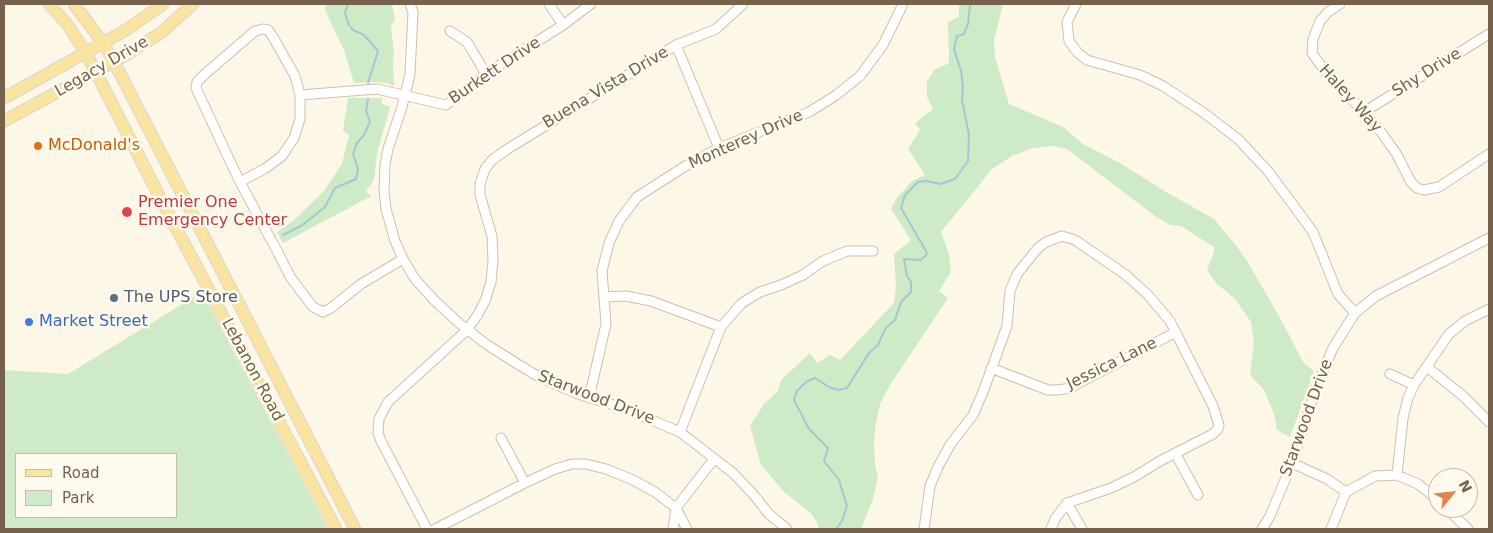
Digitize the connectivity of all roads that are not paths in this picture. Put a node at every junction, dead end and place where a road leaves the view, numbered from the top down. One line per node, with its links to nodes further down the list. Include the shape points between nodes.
1 (49, 4): 17 (main road, Lebanon Road, via 68,24)
2 (74, 4): 15 (main road, Lebanon Road)
3 (163, 4): 15 (main road, Legacy Drive)
4 (193, 4): 18 (main road, Legacy Drive, via 162,32)
5 (410, 4): 22 (street, Starwood Drive, via 413,12 411,61)
6 (549, 4): 12 (street)
7 (591, 4): 12 (street, Burkett Drive)
8 (743, 4): 16 (street, Buena Vista Drive, via 716,28)
9 (903, 4): 26 (street, Monterey Drive, via 883,45 860,76 835,96 809,112)
10 (1076, 4): 36 (street, via 1068,22 1069,41 1078,53 1087,60 1140,75 1163,86 1238,139 1268,171 1313,232 1338,294)
11 (1340, 4): 24 (street, Haley Way, via 1320,21 1313,39 1312,54)
12 (563, 25): 20 (street, Burkett Drive)
13 (450, 31): 20 (street, via 467,42)
14 (1489, 34): 24 (street, Shy Drive)
15 (103, 43): 17 (main road, Legacy Drive); 18 (main road, Lebanon Road)
16 (676, 45): 26 (street); 38 (street, Buena Vista Drive, via 499,154 485,169 480,184 481,200 493,241 492,269 485,301)
17 (86, 53): 19 (main road, Lebanon Road); 23 (main road, Legacy Drive)
18 (114, 62): 19 (main road, Legacy Drive); 29 (main road, Lebanon Road)
19 (95, 72): 25 (main road, Legacy Drive); 31 (main road, Lebanon Road)
20 (486, 74): 22 (street, Burkett Drive, via 446,105)
21 (300, 95): 22 (street, Burkett Drive, via 370,89); 28 (street, via 299,124 288,148 270,166); 28 (street, via 295,76 273,36 268,30 261,29 196,85)
22 (406, 96): 33 (street, Starwood Drive, via 384,173 388,219)
23 (4, 98)
24 (1364, 112): 27 (street, Haley Way, via 1396,153 1417,188 1439,187)
25 (4, 121)
26 (719, 148): 34 (street, Monterey Drive, via 637,197 618,221 602,271)
27 (1489, 154)
28 (240, 182): 33 (street, via 291,278 313,307 323,312)
29 (204, 236): 31 (main road); 60 (main road, Lebanon Road)
30 (1489, 238): 36 (street, Starwood Drive, via 1376,296)
31 (186, 246): 59 (main road, Lebanon Road)
32 (873, 251): 37 (street, via 847,251 823,261 803,275 760,292 742,303)
33 (403, 259): 38 (street, Starwood Drive, via 423,289)
34 (604, 297): 37 (street, via 626,296 651,301); 44 (street, Monterey Drive, via 606,324)
35 (1489, 309): 41 (street, via 1465,321 1449,334)
36 (1356, 313): 50 (street, Starwood Drive, via 1333,348 1316,388)
37 (721, 327): 46 (street)
38 (467, 330): 44 (street, Starwood Drive, via 530,372); 61 (street, via 388,402 379,419 379,437)
39 (1176, 332): 40 (street, Jessica Lane, via 1070,388 1048,390); 40 (street, via 1148,295 1126,275 1075,240 1062,236 1038,248 1017,274 1010,290 1007,326); 48 (street, via 1213,406 1219,425 1213,434)
40 (992, 368): 66 (street, via 973,415 950,445 930,486)
41 (1427, 368): 43 (street); 45 (street, via 1463,396)
42 (1390, 374): 43 (street)
43 (1414, 385): 51 (street, via 1403,418)
44 (589, 398): 46 (street, Starwood Drive, via 623,408)
45 (1489, 422)
46 (680, 432): 49 (street, Starwood Drive)
47 (501, 438): 52 (street)
48 (1175, 453): 55 (street); 56 (street, via 1111,488)
49 (714, 459): 57 (street); 65 (street, Starwood Drive, via 733,473)
50 (1292, 463): 53 (street, via 1327,478); 69 (street, Starwood Drive)
51 (1397, 475): 53 (street, via 1375,476); 54 (street)
52 (525, 483): 57 (street, via 572,464 586,464 633,480); 62 (street)
53 (1346, 492): 70 (street)
54 (1428, 492)
55 (1198, 494)
56 (1067, 503): 67 (street); 68 (street)
57 (676, 508): 63 (street); 64 (street)
58 (1456, 518): 71 (street)
59 (336, 529)
60 (355, 529)
61 (427, 529)
62 (435, 529)
63 (673, 529)
64 (687, 529)
65 (786, 529)
66 (924, 529)
67 (1051, 529)
68 (1082, 529)
69 (1262, 529)
70 (1331, 529)
71 (1468, 529)

